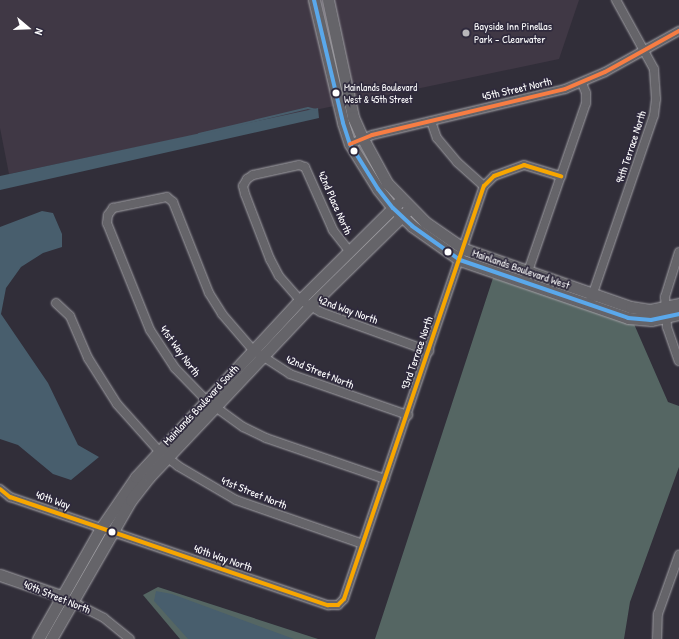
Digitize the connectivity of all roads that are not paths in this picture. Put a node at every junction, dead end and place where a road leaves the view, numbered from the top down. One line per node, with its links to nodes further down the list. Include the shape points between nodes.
1 (314, 0): 9 (street, Mainlands Boulevard West)
2 (328, 0): 8 (street, Mainlands Boulevard West, via 353,117)
3 (616, 0): 5 (street, 94th Terrace North)
4 (679, 30): 5 (street, 45th Street North)
5 (644, 50): 6 (street, 45th Street North); 23 (street, 94th Terrace North, via 654,69 654,115)
6 (582, 83): 7 (street, 45th Street North); 11 (street, via 586,102)
7 (431, 121): 8 (street, 45th Street North); 12 (street, via 437,138 457,162)
8 (362, 139): 9 (street, 45th Street North); 13 (street, Mainlands Boulevard West, via 375,164)
9 (350, 144): 15 (street, Mainlands Boulevard West, via 362,166)
10 (299, 165): 19 (street, 42nd Place North, via 310,173 333,230); 24 (street, 42nd Way North, via 253,175 243,186 270,259 279,276)
11 (561, 176): 12 (street, via 524,166 494,176); 22 (street)
12 (484, 186): 18 (street, 93rd Terrace North)
13 (401, 200): 15 (street, Mainlands Boulevard South); 16 (street, Mainlands Boulevard West)
14 (173, 202): 31 (street, 42nd Street North, via 209,293 222,314); 33 (street, 41st Way North, via 167,197 160,197 113,208 108,215 107,223 150,330 175,368)
15 (392, 208): 17 (street, Mainlands Boulevard West); 19 (street, Mainlands Boulevard South)
16 (410, 208): 17 (street, Mainlands Boulevard South); 18 (street, Mainlands Boulevard West)
17 (402, 216): 21 (street, Mainlands Boulevard West, via 430,240); 27 (street, Mainlands Boulevard South)
18 (464, 249): 21 (street, 93rd Terrace North); 22 (street, Mainlands Boulevard West)
19 (350, 252): 24 (street, Mainlands Boulevard South)
20 (679, 252): 28 (street, via 667,288)
21 (460, 260): 22 (street, Mainlands Boulevard West); 30 (street, 93rd Terrace North)
22 (526, 277): 23 (street, Mainlands Boulevard West)
23 (591, 299): 28 (street, Mainlands Boulevard West, via 639,320)
24 (300, 300): 27 (street, 42nd Way North); 31 (street, Mainlands Boulevard South)
25 (56, 303): 35 (street, 41st Street North, via 70,316 88,358 117,404)
26 (679, 304): 28 (street, Mainlands Boulevard West)
27 (309, 307): 30 (street, 42nd Way North); 31 (street, Mainlands Boulevard South)
28 (665, 312): 29 (street, Mainlands Boulevard West); 32 (street)
29 (679, 314)
30 (429, 351): 34 (street, 93rd Terrace North)
31 (257, 353): 33 (street, Mainlands Boulevard South); 34 (street, 42nd Street North, via 303,379)
32 (679, 361)
33 (210, 403): 35 (street, Mainlands Boulevard South); 36 (street, 41st Way North, via 243,426 266,438)
34 (408, 415): 36 (street, 93rd Terrace North)
35 (163, 454): 38 (street, Mainlands Boulevard South, via 118,500); 39 (street, Mainlands Boulevard South); 40 (street, 41st Street North, via 211,487 236,500)
36 (385, 480): 40 (street, 93rd Terrace North)
37 (0, 489): 38 (street, 40th Way, via 10,497)
38 (101, 528): 39 (street, 40th Way North); 44 (street, Mainlands Boulevard South)
39 (112, 532): 45 (street, Mainlands Boulevard South); 46 (street, 40th Way North, via 328,605)
40 (363, 544): 46 (street, 93rd Terrace North, via 344,599)
41 (679, 555): 42 (street)
42 (676, 573): 50 (street, via 658,614)
43 (0, 575): 44 (street, 40th Street North)
44 (61, 596): 45 (street, 40th Street North); 47 (street, Mainlands Boulevard South)
45 (72, 601): 48 (street, Mainlands Boulevard South); 49 (street, 40th Street North, via 104,618)
46 (338, 605)
47 (38, 639)
48 (51, 639)
49 (130, 639)
50 (657, 639)

